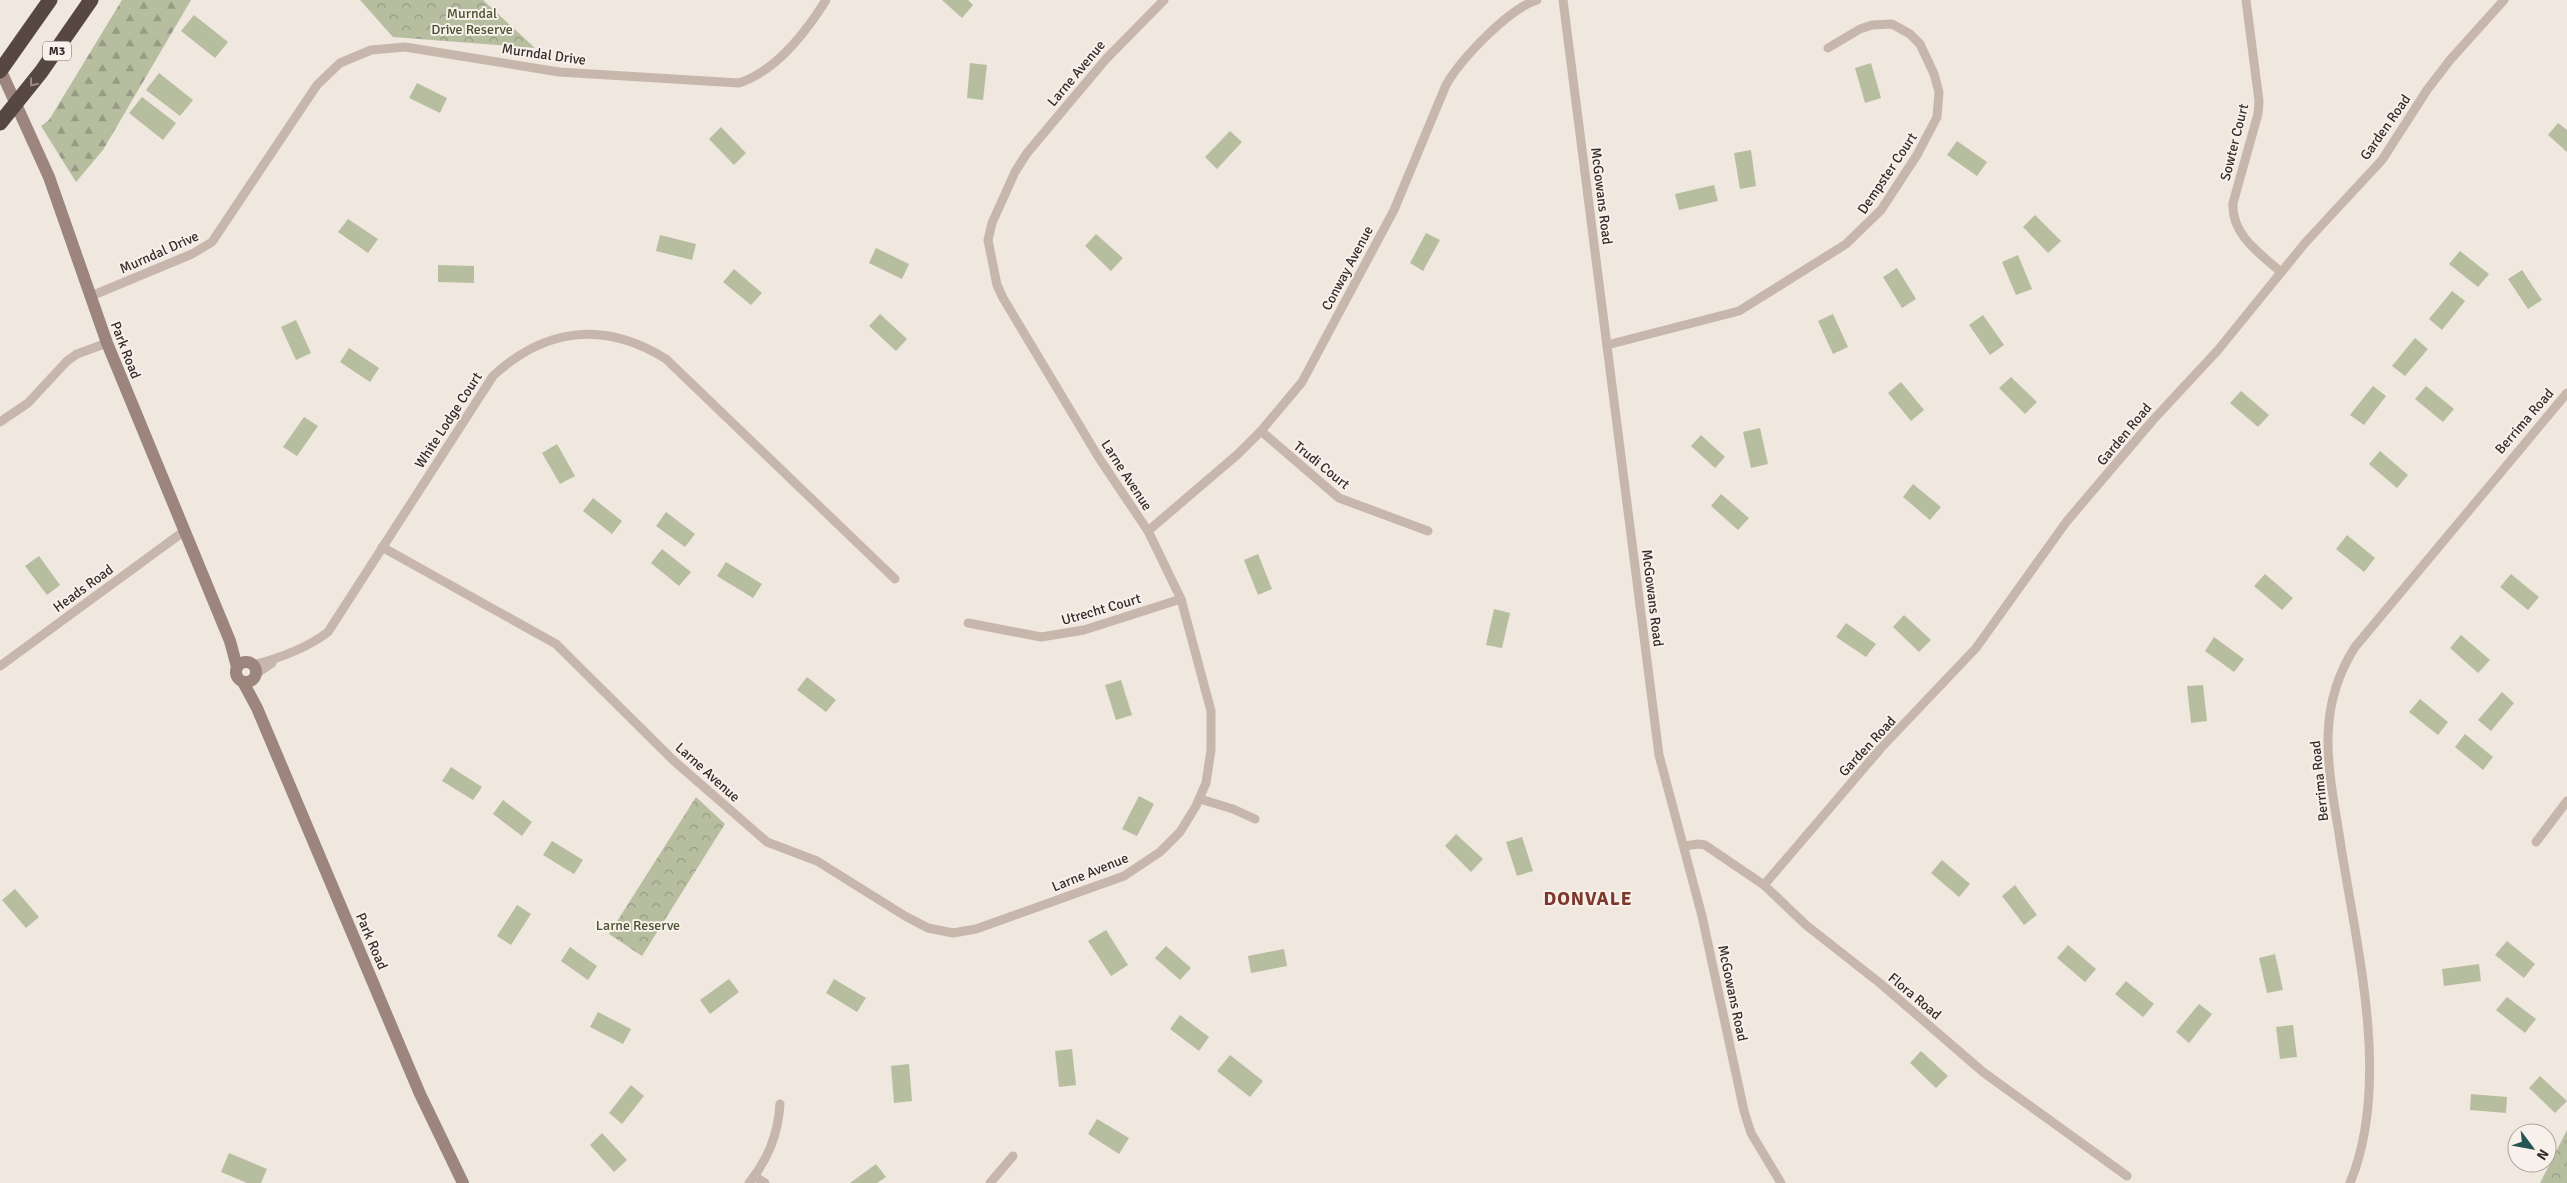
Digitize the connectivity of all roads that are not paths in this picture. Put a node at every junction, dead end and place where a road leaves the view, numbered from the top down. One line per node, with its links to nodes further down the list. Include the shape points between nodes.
1 (50, 0): 10 (highway, M3)
2 (91, 0): 11 (highway, M3, one-way to 11, via 41,72)
3 (826, 0): 13 (street, Murndal Drive, via 793,44 753,78 739,83 559,72 405,47 371,50 354,56 327,74 306,99 212,242 192,254)
4 (1164, 0): 20 (street, Larne Avenue, via 1106,59 1027,153 1007,189 988,240 997,285 1003,298 1084,434)
5 (1538, 0): 18 (street, Conway Avenue, via 1486,37 1455,70 1394,210 1302,382)
6 (1563, 0): 15 (street, McGowans Road)
7 (2246, 0): 12 (street, Sowter Court, via 2259,100 2232,214 2238,231)
8 (2504, 0): 12 (street, Garden Road, via 2427,90 2382,160)
9 (1828, 48): 15 (street, Dempster Court, via 1860,29 1892,24 1920,44 1934,74 1939,92 1937,117 1882,210 1846,244 1739,311)
10 (0, 70): 13 (street, Park Road, via 63,212)
11 (0, 123)
12 (2281, 272): 33 (street, Garden Road, via 2218,350 2067,521 1976,648 1881,748)
13 (91, 296): 14 (street, Park Road)
14 (107, 344): 17 (street, via 67,361 28,403); 21 (street, Park Road)
15 (1607, 345): 32 (street, McGowans Road, via 1659,755)
16 (2567, 393): 42 (street, Berrima Road, via 2355,647 2343,666 2330,705 2327,750 2362,978 2371,1067 2362,1149)
17 (0, 422)
18 (1261, 431): 19 (street, Trudi Court, via 1339,498); 20 (street, Conway Avenue)
19 (1428, 530)
20 (1148, 531): 24 (street, Larne Avenue)
21 (183, 532): 26 (street, Heads Road); 27 (street, Park Road, via 230,641)
22 (382, 547): 23 (street, White Lodge Court, via 493,376 533,346 574,334 599,334 638,343 666,360); 27 (street, White Lodge Court, via 328,632 313,643); 28 (street, Larne Avenue, via 566,651 666,753 761,837 817,861 905,916 942,932 976,930 1129,873 1172,841)
23 (895, 579)
24 (1181, 599): 25 (street, Utrecht Court, via 1084,630 1041,637); 28 (street, Larne Avenue, via 1198,656 1212,726 1210,768)
25 (968, 623)
26 (0, 666)
27 (248, 671): 38 (street, Park Road, via 258,708 420,1094)
28 (1200, 799): 30 (street)
29 (2567, 800): 31 (street)
30 (1255, 820)
31 (2536, 842)
32 (1685, 846): 33 (street, Flora Road, via 1705,845); 41 (street, McGowans Road, via 1744,1112 1751,1133)
33 (1764, 886): 36 (street, Flora Road, via 1806,925 1881,984 1983,1072)
34 (780, 1104): 37 (street, via 776,1136)
35 (1013, 1156): 40 (street)
36 (2127, 1176)
37 (752, 1180): 39 (street)
38 (463, 1183)
39 (765, 1183)
40 (990, 1183)
41 (1781, 1183)
42 (2350, 1183)

